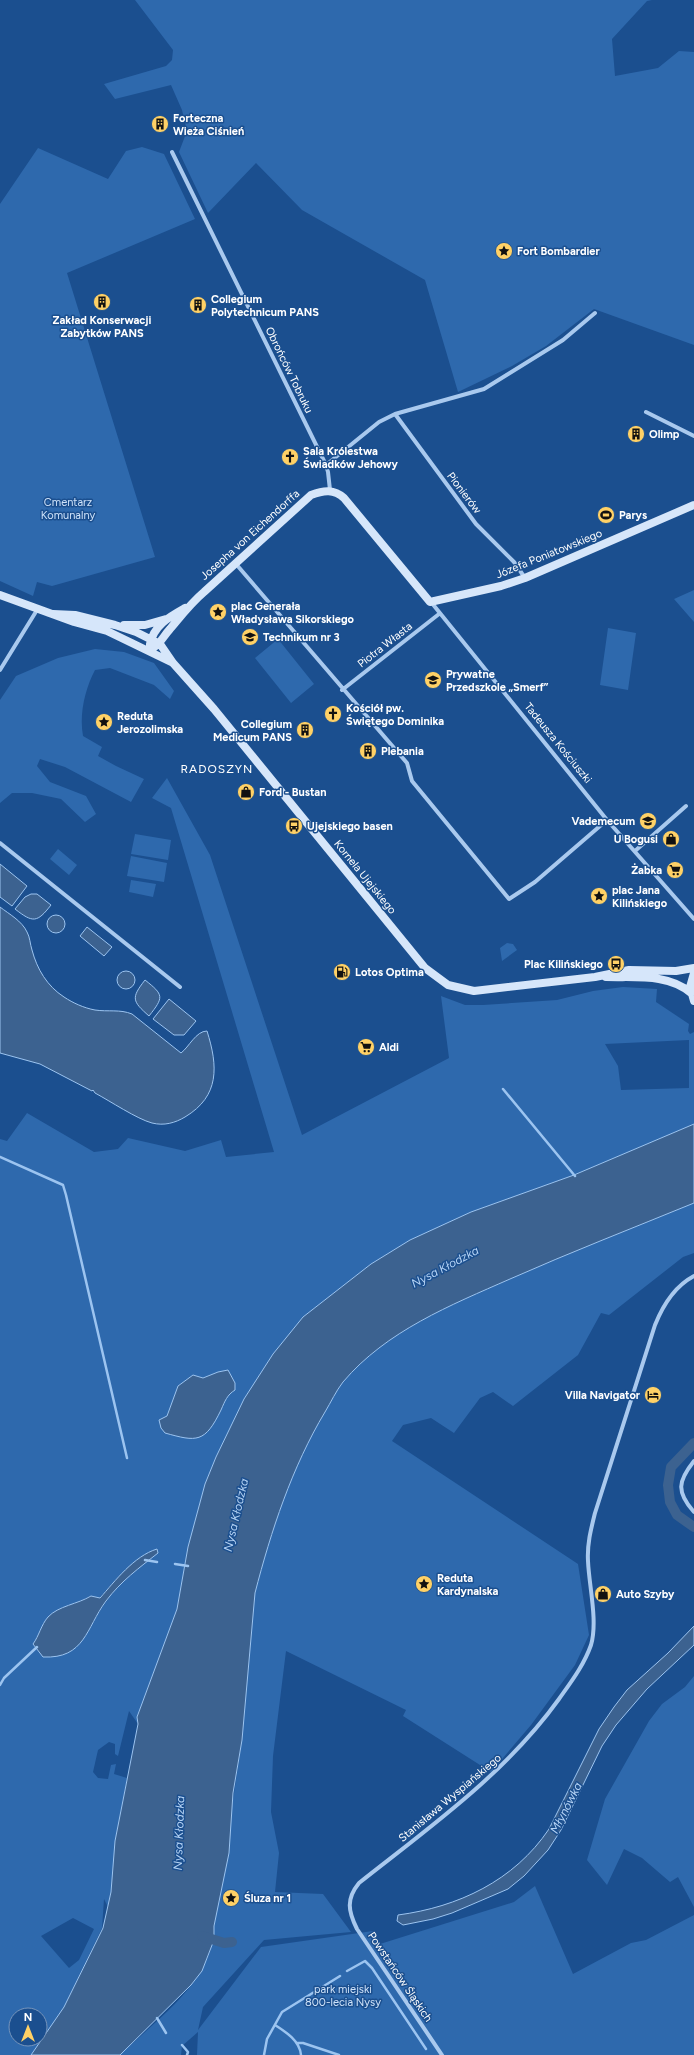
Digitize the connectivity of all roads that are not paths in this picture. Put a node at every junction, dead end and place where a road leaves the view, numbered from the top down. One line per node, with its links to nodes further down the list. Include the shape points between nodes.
1 (172, 152): 6 (street, Obrońców Tobruku)
2 (595, 313): 4 (street, via 562,340 484,389)
3 (646, 412): 5 (street)
4 (395, 414): 6 (street, via 379,422); 10 (street, Pionierów, via 476,524 514,562)
5 (694, 436)
6 (326, 465): 7 (street, Obrońców Tobruku)
7 (330, 490): 9 (main road, Josepha von Eichendorffa, via 311,495); 12 (main road, Tadeusza Kościuszki, via 344,498)
8 (694, 505): 10 (main road, Józefa Poniatowskiego)
9 (236, 564): 13 (main road, Josepha von Eichendorffa); 24 (street, via 302,639)
10 (525, 578): 12 (main road, Józefa Poniatowskiego)
11 (0, 596): 14 (main road)
12 (430, 602): 16 (street, Tadeusza Kościuszki)
13 (189, 605): 17 (main road, Josepha von Eichendorffa); 20 (main road, Josepha von Eichendorffa)
14 (37, 610): 15 (main road); 23 (street)
15 (53, 614): 18 (main road, via 75,615); 21 (main road, Kornela Ujejskiego, via 108,631)
16 (439, 614): 24 (street, Piotra Własta); 26 (street, Tadeusza Kościuszki)
17 (166, 619): 18 (main road, via 145,625); 19 (main road, Josepha von Eichendorffa)
18 (115, 625): 19 (main road, Kornela Ujejskiego)
19 (151, 639): 20 (main road, Kornela Ujejskiego); 21 (main road, Josepha von Eichendorffa)
20 (160, 644): 21 (main road, Josepha von Eichendorffa); 22 (main road, Kornela Ujejskiego)
21 (149, 651): 22 (main road, Kornela Ujejskiego)
22 (173, 664): 32 (main road, Kornela Ujejskiego, via 214,709 432,975 448,985 474,991)
23 (0, 670)
24 (342, 690): 26 (street, via 407,763 412,781 509,899 519,894)
25 (686, 806): 28 (street)
26 (607, 820): 28 (street, Tadeusza Kościuszki)
27 (0, 843): 33 (street)
28 (635, 851): 29 (street, Tadeusza Kościuszki)
29 (694, 919)
30 (694, 968): 32 (main road, Kornela Ujejskiego, via 676,971 630,970)
31 (694, 973): 34 (main road, via 691,982)
32 (595, 976): 34 (main road, Kornela Ujejskiego, via 662,979 684,987)
33 (180, 987)
34 (692, 997)
35 (694, 1276): 38 (street, Stanisława Wyspiańskiego, via 676,1289 660,1314 590,1530 588,1558 594,1630 585,1658 561,1696 523,1745 454,1809 359,1883 353,1891)
36 (694, 1461): 37 (street, via 682,1480 681,1490 683,1499)
37 (694, 1512)
38 (349, 1907): 39 (street, Powstańców Śląskich, via 357,1929)
39 (442, 2055)

